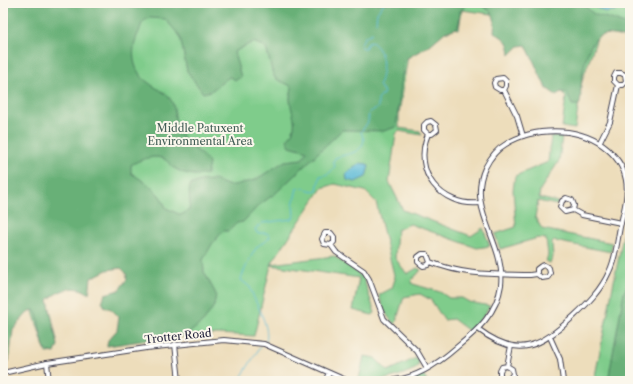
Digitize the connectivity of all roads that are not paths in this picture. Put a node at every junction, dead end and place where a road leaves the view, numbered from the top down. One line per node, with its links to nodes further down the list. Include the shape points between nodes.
1 (618, 85): 5 (street, via 610,122)
2 (504, 90): 4 (street, via 517,116)
3 (428, 134): 6 (street, via 424,164 434,184 452,199 466,203)
4 (523, 136): 5 (street, via 548,131 561,132 581,135); 6 (street, via 501,146 488,163 480,184)
5 (600, 142): 8 (street, via 617,158 624,172 627,199)
6 (480, 202): 12 (street)
7 (573, 210): 8 (street, via 582,215)
8 (621, 223): 14 (street, via 613,263 602,286 588,303)
9 (331, 245): 19 (street, via 336,252 364,271 384,319 417,351)
10 (430, 262): 12 (street, via 462,272)
11 (537, 274): 12 (street)
12 (502, 275): 13 (street, via 496,303 489,317)
13 (478, 329): 16 (street, via 495,341); 19 (street, via 452,352)
14 (550, 337): 16 (street, via 529,346); 30 (street, via 560,359)
15 (175, 344): 17 (street, Trotter Road); 21 (street, Trotter Road, via 224,340 256,342); 24 (street)
16 (511, 346): 18 (street)
17 (47, 363): 20 (street, Trotter Road); 23 (street)
18 (507, 366)
19 (427, 368): 22 (street)
20 (3, 373)
21 (329, 373): 25 (street); 26 (street, Trotter Road)
22 (407, 377): 28 (street); 29 (street)
23 (49, 381)
24 (179, 381)
25 (325, 381)
26 (348, 381)
27 (389, 381): 28 (street)
28 (395, 381)
29 (403, 381)
30 (563, 381)

